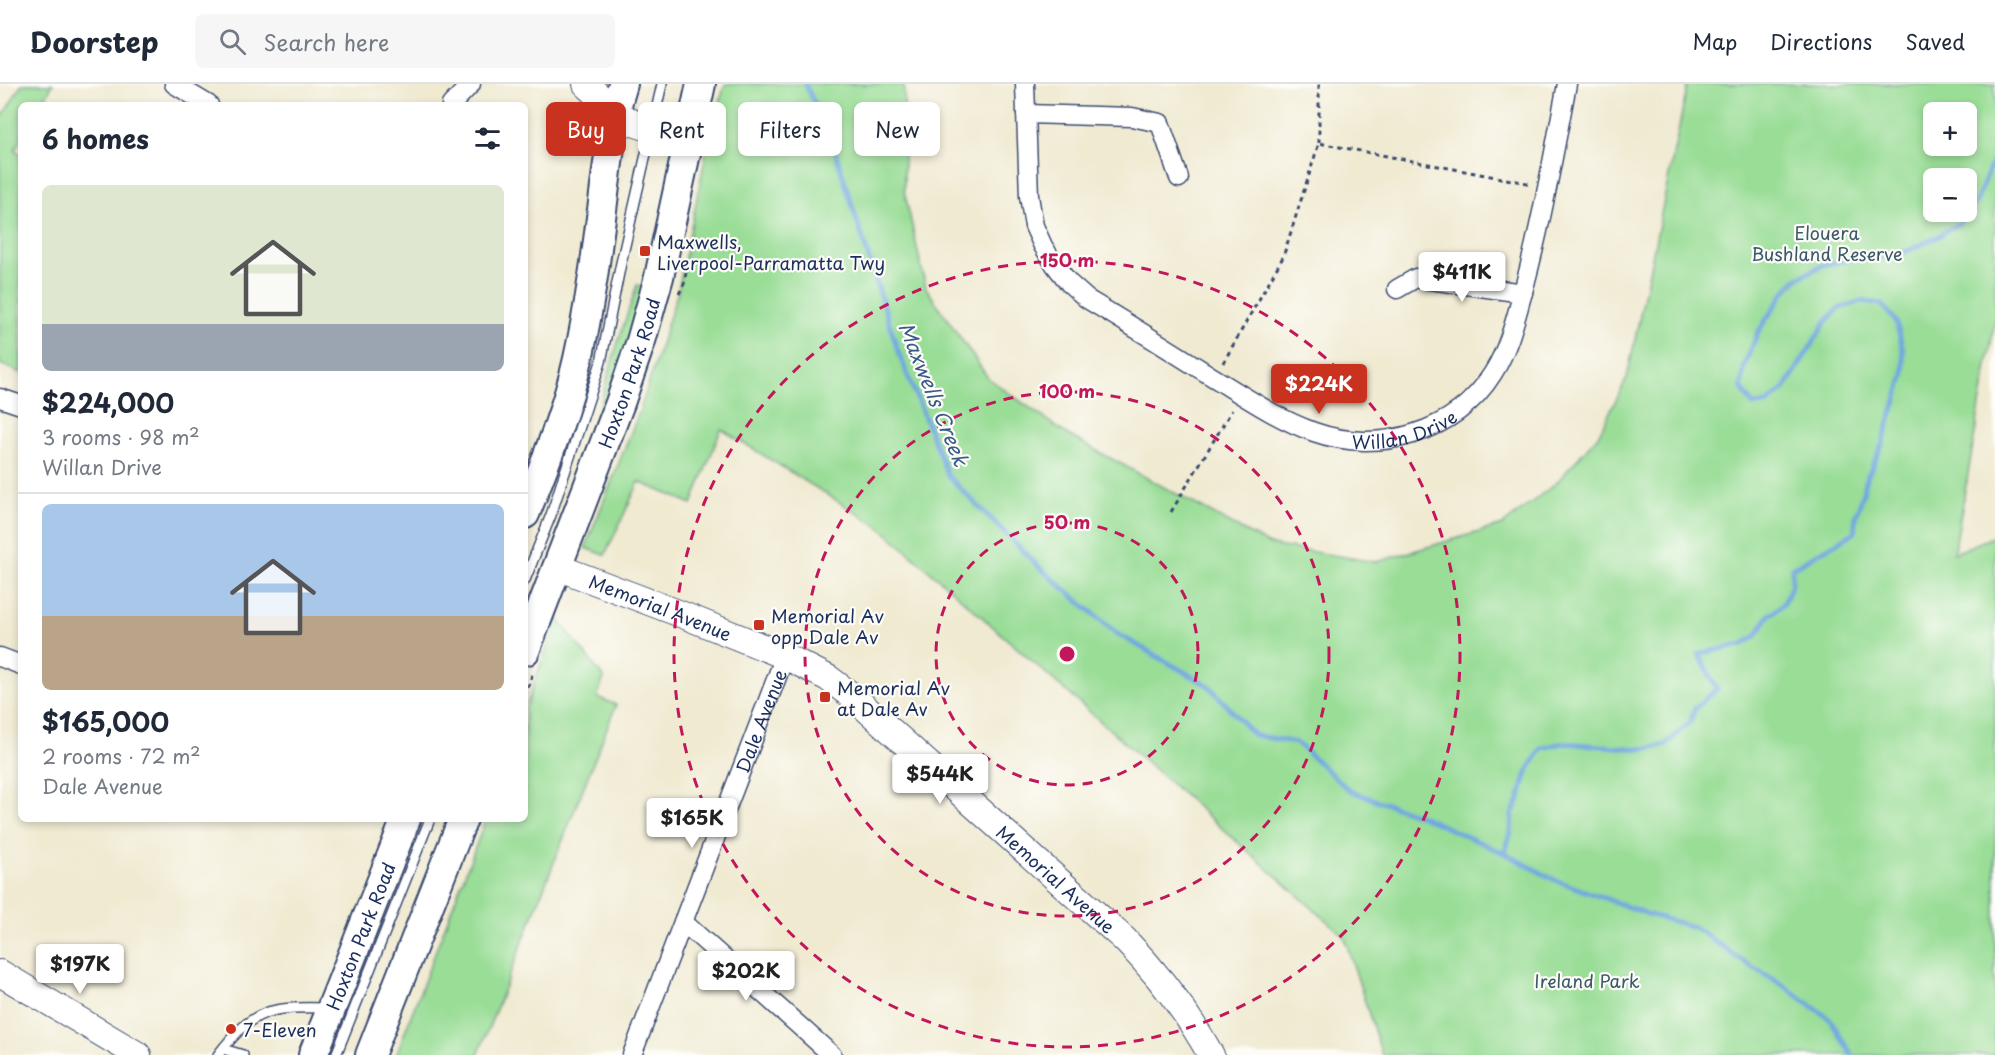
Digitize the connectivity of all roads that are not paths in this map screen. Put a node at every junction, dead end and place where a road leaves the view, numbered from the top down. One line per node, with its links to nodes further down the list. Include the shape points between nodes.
1 (174, 84): 9 (street)
2 (471, 84): 10 (street)
3 (586, 84): 11 (street)
4 (623, 84): 12 (main road)
5 (662, 84): 13 (lane)
6 (700, 84): 14 (main road, Hoxton Park Road)
7 (1025, 84): 15 (street, Willan Drive)
8 (1567, 84): 21 (street, Willan Drive)
9 (204, 102)
10 (454, 102)
11 (605, 102)
12 (618, 102)
13 (658, 102)
14 (696, 102)
15 (1026, 114): 19 (street, via 1132,117 1160,123); 21 (street, Willan Drive, via 1034,226 1055,265 1070,283 1087,299 1241,396 1315,433 1374,442 1403,438 1432,428 1456,412 1493,374 1506,349)
16 (609, 156): 24 (main road, via 578,360 554,440)
17 (645, 156): 25 (lane, via 601,362)
18 (684, 156): 25 (main road, Hoxton Park Road, via 659,277 620,403)
19 (1179, 178)
20 (1397, 289): 21 (street, via 1416,278)
21 (1523, 293)
22 (0, 398): 23 (street)
23 (18, 404)
24 (528, 506)
25 (541, 561): 26 (lane); 27 (main road, Hoxton Park Road); 28 (street, Memorial Avenue)
26 (528, 576)
27 (528, 634)
28 (784, 656): 34 (street, Dale Avenue); 45 (street, Memorial Avenue, via 828,678 852,696 1125,940 1179,1002)
29 (0, 657): 30 (street)
30 (18, 664)
31 (405, 822): 36 (main road, Hoxton Park Road)
32 (429, 822): 41 (lane)
33 (462, 822): 42 (main road)
34 (683, 922): 43 (street, Dale Avenue); 44 (street)
35 (0, 973): 38 (street)
36 (332, 1008): 37 (lane, via 285,1008 264,1013 235,1033); 40 (main road, Hoxton Park Road)
37 (220, 1052): 39 (lane)
38 (138, 1055)
39 (243, 1055)
40 (313, 1055)
41 (336, 1055)
42 (370, 1055)
43 (632, 1055)
44 (832, 1055)
45 (1211, 1055)

